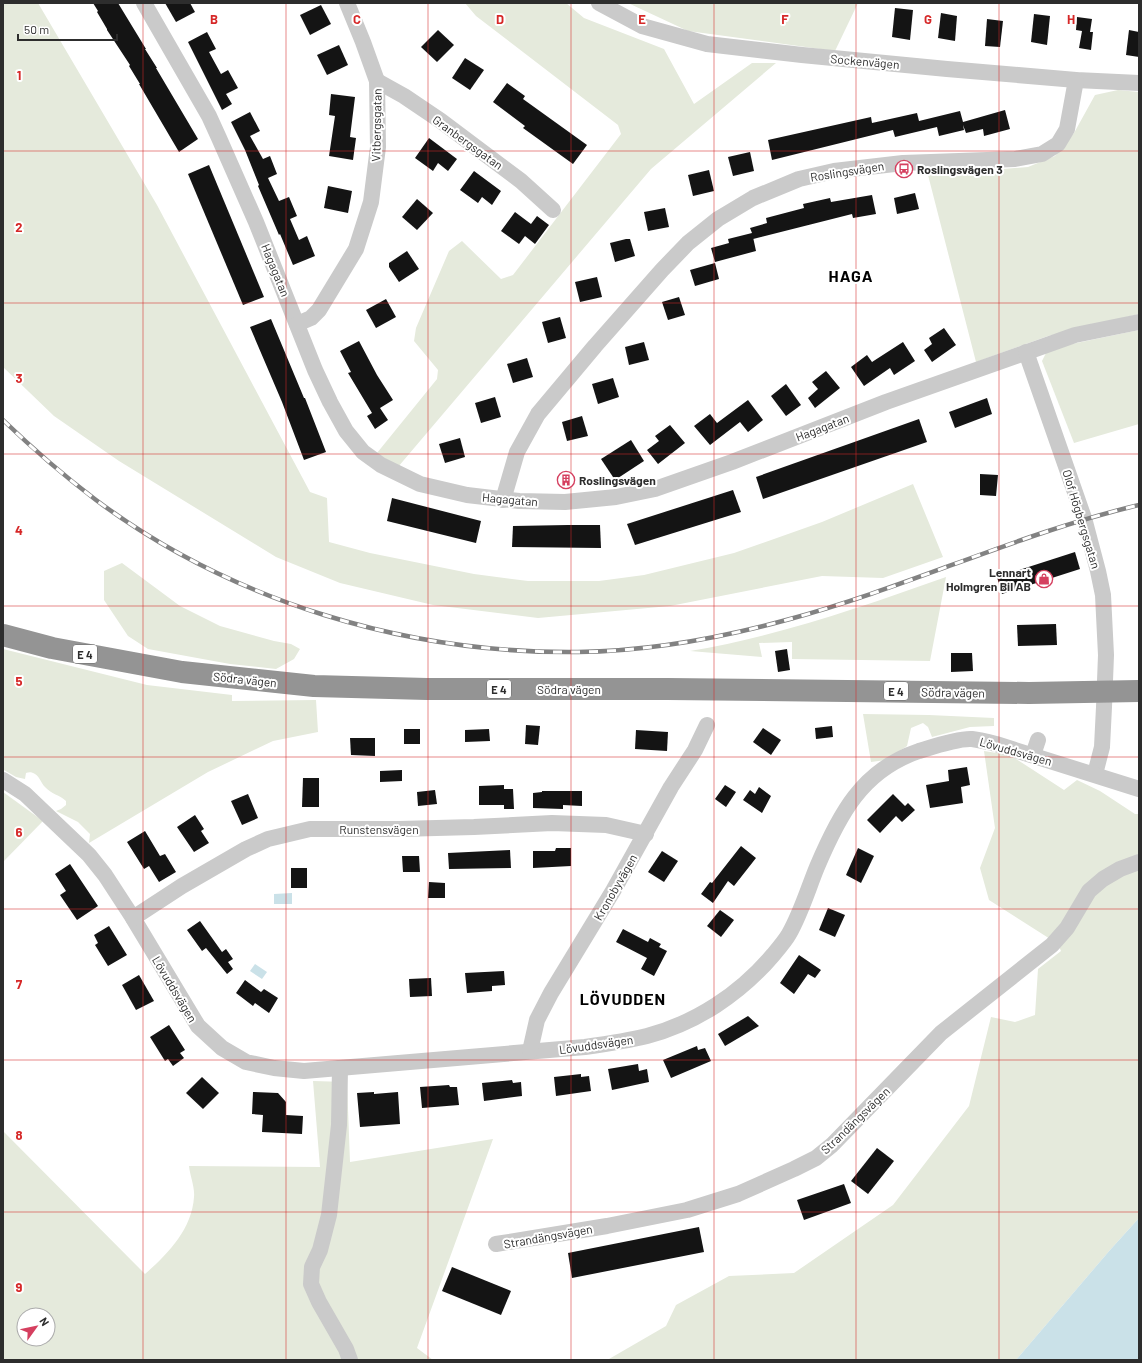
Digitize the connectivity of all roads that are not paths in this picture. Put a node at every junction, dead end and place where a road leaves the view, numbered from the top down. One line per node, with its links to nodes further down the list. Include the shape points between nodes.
1 (144, 3): 9 (street, Hagagatan, via 209,116)
2 (346, 3): 5 (street, Vitbergsgatan)
3 (599, 3): 4 (street, Sockenvägen, via 642,26 708,44 810,56)
4 (1076, 80): 6 (street, Sockenvägen); 11 (street, Roslingsvägen, via 1067,129 1058,144 1042,154 1016,159 903,163 834,171 799,179 753,198 718,219 688,243 662,270 538,414 517,452)
5 (377, 81): 7 (street, Granbergsgatan, via 441,122 521,181); 9 (street, Vitbergsgatan, via 378,147 371,202 356,249 319,310 311,318)
6 (1139, 83)
7 (553, 210)
8 (1139, 322): 10 (street, Hagagatan, via 1075,335)
9 (297, 324): 11 (street, Hagagatan, via 330,402 346,431 364,452 381,466 420,484)
10 (1026, 352): 11 (street, Hagagatan, via 886,402 732,462 655,488 616,498 565,502); 13 (street, Olof Högbergsgatan, via 1084,518 1098,571 1103,595 1105,628)
11 (503, 500)
12 (3, 634): 13 (highway, Södra vägen / E 4, via 52,648 182,672 314,686 1029,693)
13 (1104, 691): 14 (highway, Södra vägen / E 4); 18 (street, via 1102,747)
14 (1139, 691)
15 (707, 725): 21 (street, Kronobyvägen)
16 (1038, 740): 17 (street)
17 (1033, 755): 18 (street, Lövuddsvägen); 24 (street, Lövuddsvägen, via 971,739 939,745 902,757 879,772 856,793 817,866 789,934 773,955 739,989 719,1004 696,1016 648,1036 585,1047)
18 (1095, 774): 20 (street, Lövuddsvägen)
19 (3, 780): 23 (street, Lövuddsvägen, via 25,794 89,855)
20 (1139, 789)
21 (646, 834): 23 (street, Runstensvägen, via 606,825 552,823 399,829 310,829 268,839 246,849); 24 (street, Kronobyvägen, via 551,993 537,1020)
22 (1139, 862): 26 (street, Strandängsvägen, via 1103,878 1089,891 1067,928 1052,945 941,1033 832,1145 816,1158 738,1194 687,1210)
23 (133, 918): 25 (street, Lövuddsvägen, via 198,1026 222,1048 246,1062 274,1068 304,1071)
24 (530, 1052): 25 (street, Lövuddsvägen)
25 (340, 1068): 27 (street, via 339,1125 329,1215 320,1250 312,1267 311,1284)
26 (496, 1244)
27 (350, 1360)

